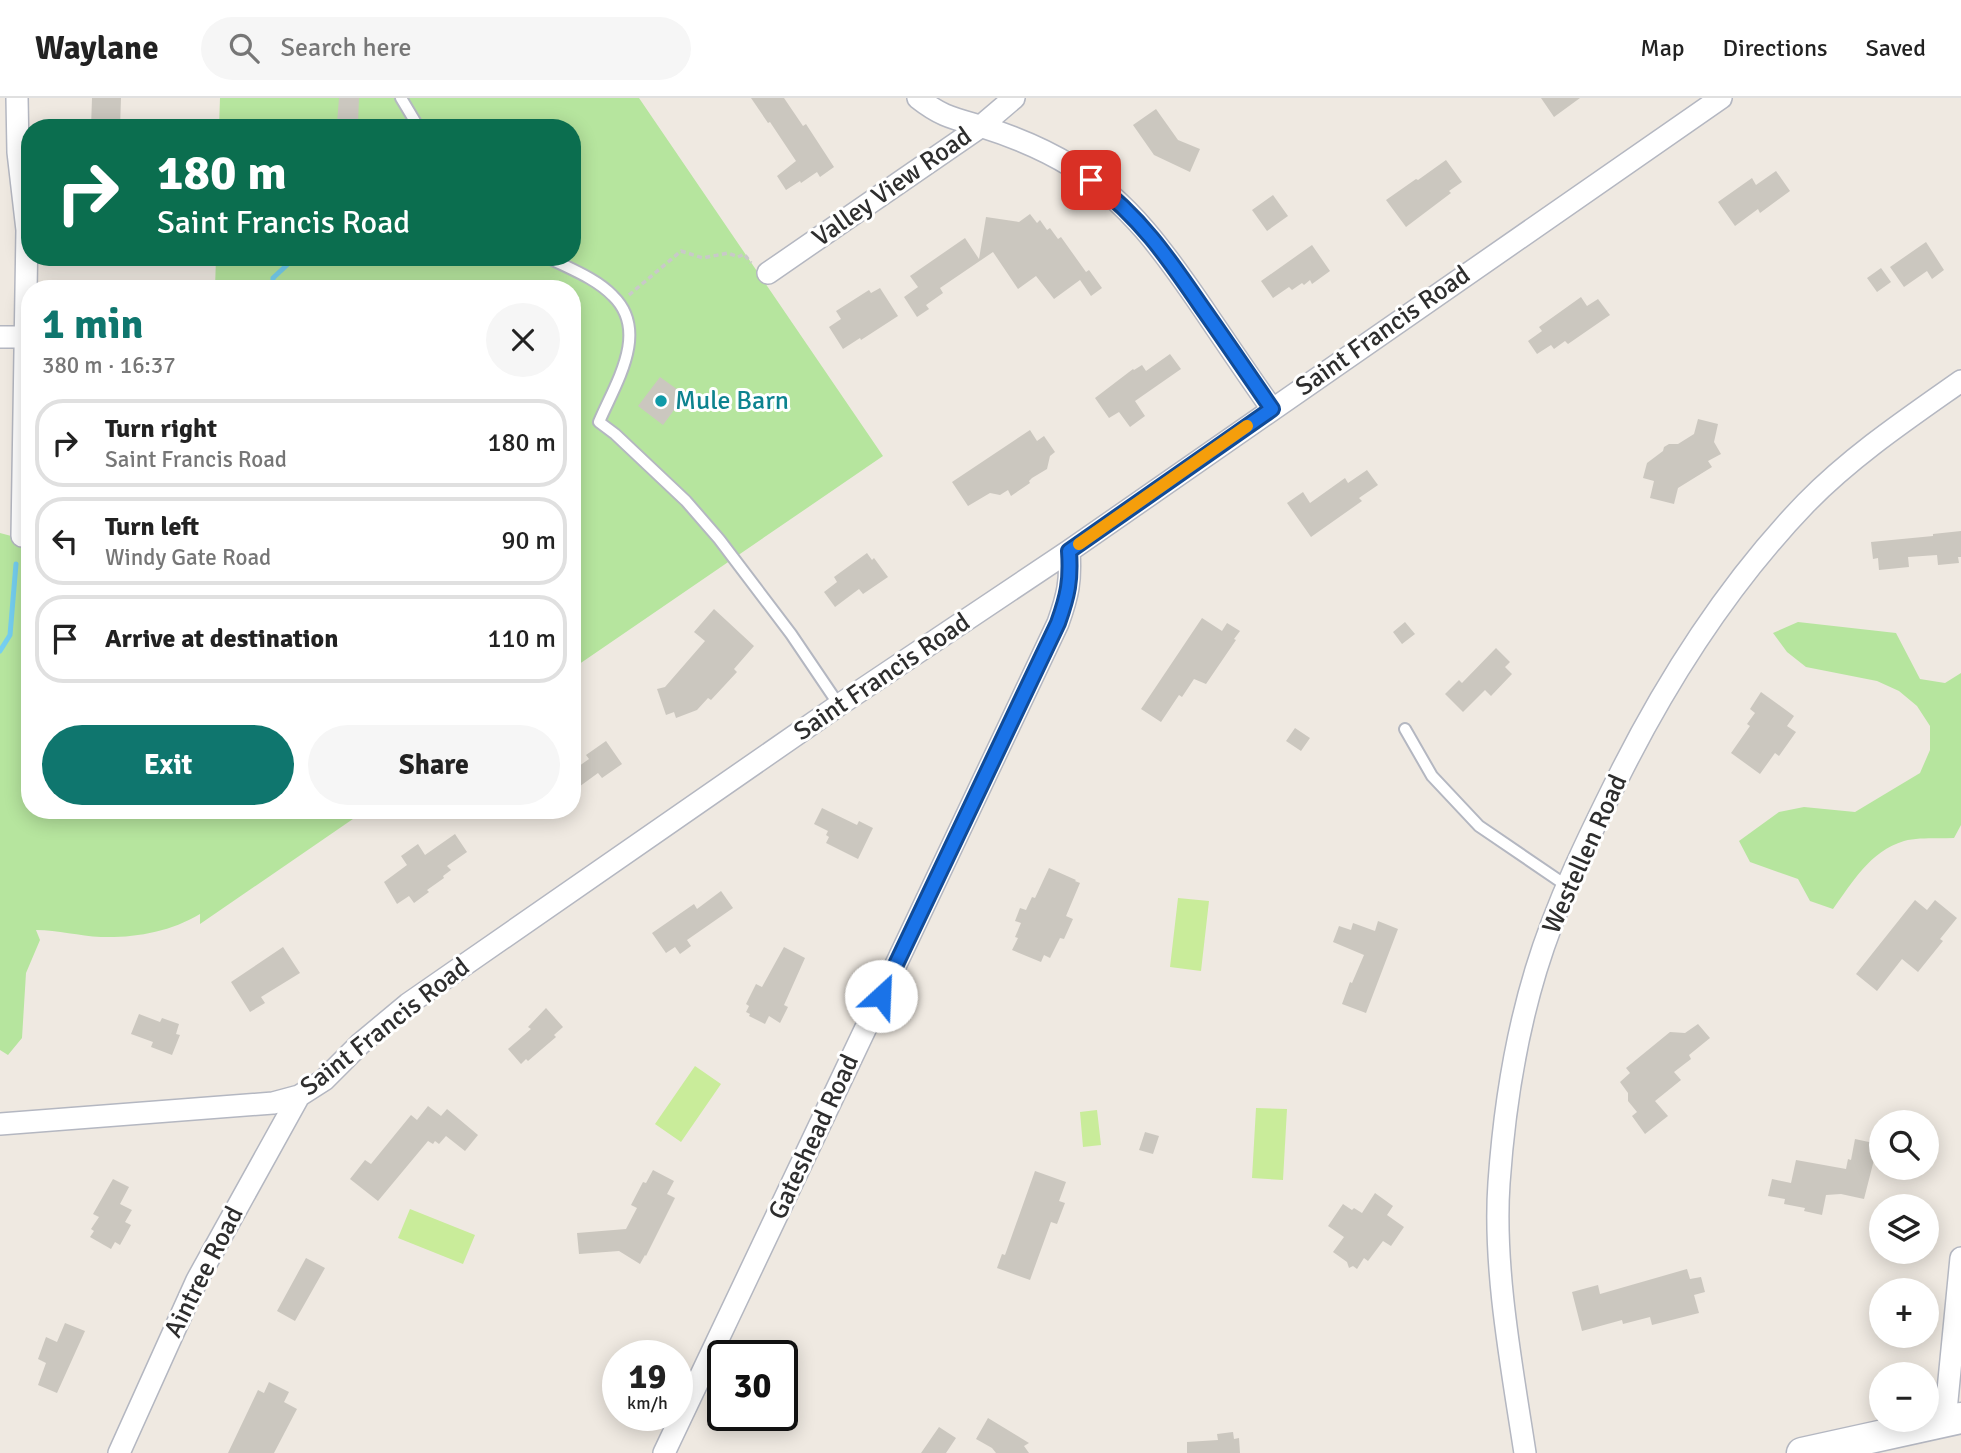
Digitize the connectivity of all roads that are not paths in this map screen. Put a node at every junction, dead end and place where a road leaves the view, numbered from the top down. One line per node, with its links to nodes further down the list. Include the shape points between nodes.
1 (17, 98): 8 (street)
2 (401, 98): 6 (lane)
3 (918, 98): 7 (street, via 935,111)
4 (1014, 98): 7 (street, Valley View Road)
5 (1721, 98): 14 (street, Saint Francis Road)
6 (414, 119)
7 (980, 127): 10 (street, Valley View Road); 14 (street, via 1038,147 1074,168 1139,222)
8 (21, 178)
9 (564, 266): 16 (lane, via 612,295 629,325 626,358 599,422 686,501 719,539)
10 (768, 273)
11 (0, 337): 12 (street)
12 (21, 337)
13 (1961, 382): 18 (street, Westellen Road, via 1831,479 1730,593 1658,703)
14 (1272, 409): 15 (street, Saint Francis Road)
15 (1069, 551): 16 (street, Saint Francis Road); 24 (street, Gateshead Road, via 1067,599 1058,623)
16 (839, 705): 19 (street, Saint Francis Road, via 408,1004 324,1080)
17 (1405, 729): 18 (lane, via 1432,776 1479,826)
18 (1567, 886): 25 (street, Westellen Road, via 1524,1013 1499,1185 1503,1296)
19 (299, 1096): 20 (street, Saint Francis Road, via 273,1103); 23 (street, Aintree Road, via 197,1280)
20 (0, 1124)
21 (1961, 1258): 22 (street)
22 (1953, 1420): 26 (street)
23 (119, 1453)
24 (664, 1453)
25 (1525, 1453)
26 (1802, 1453)

